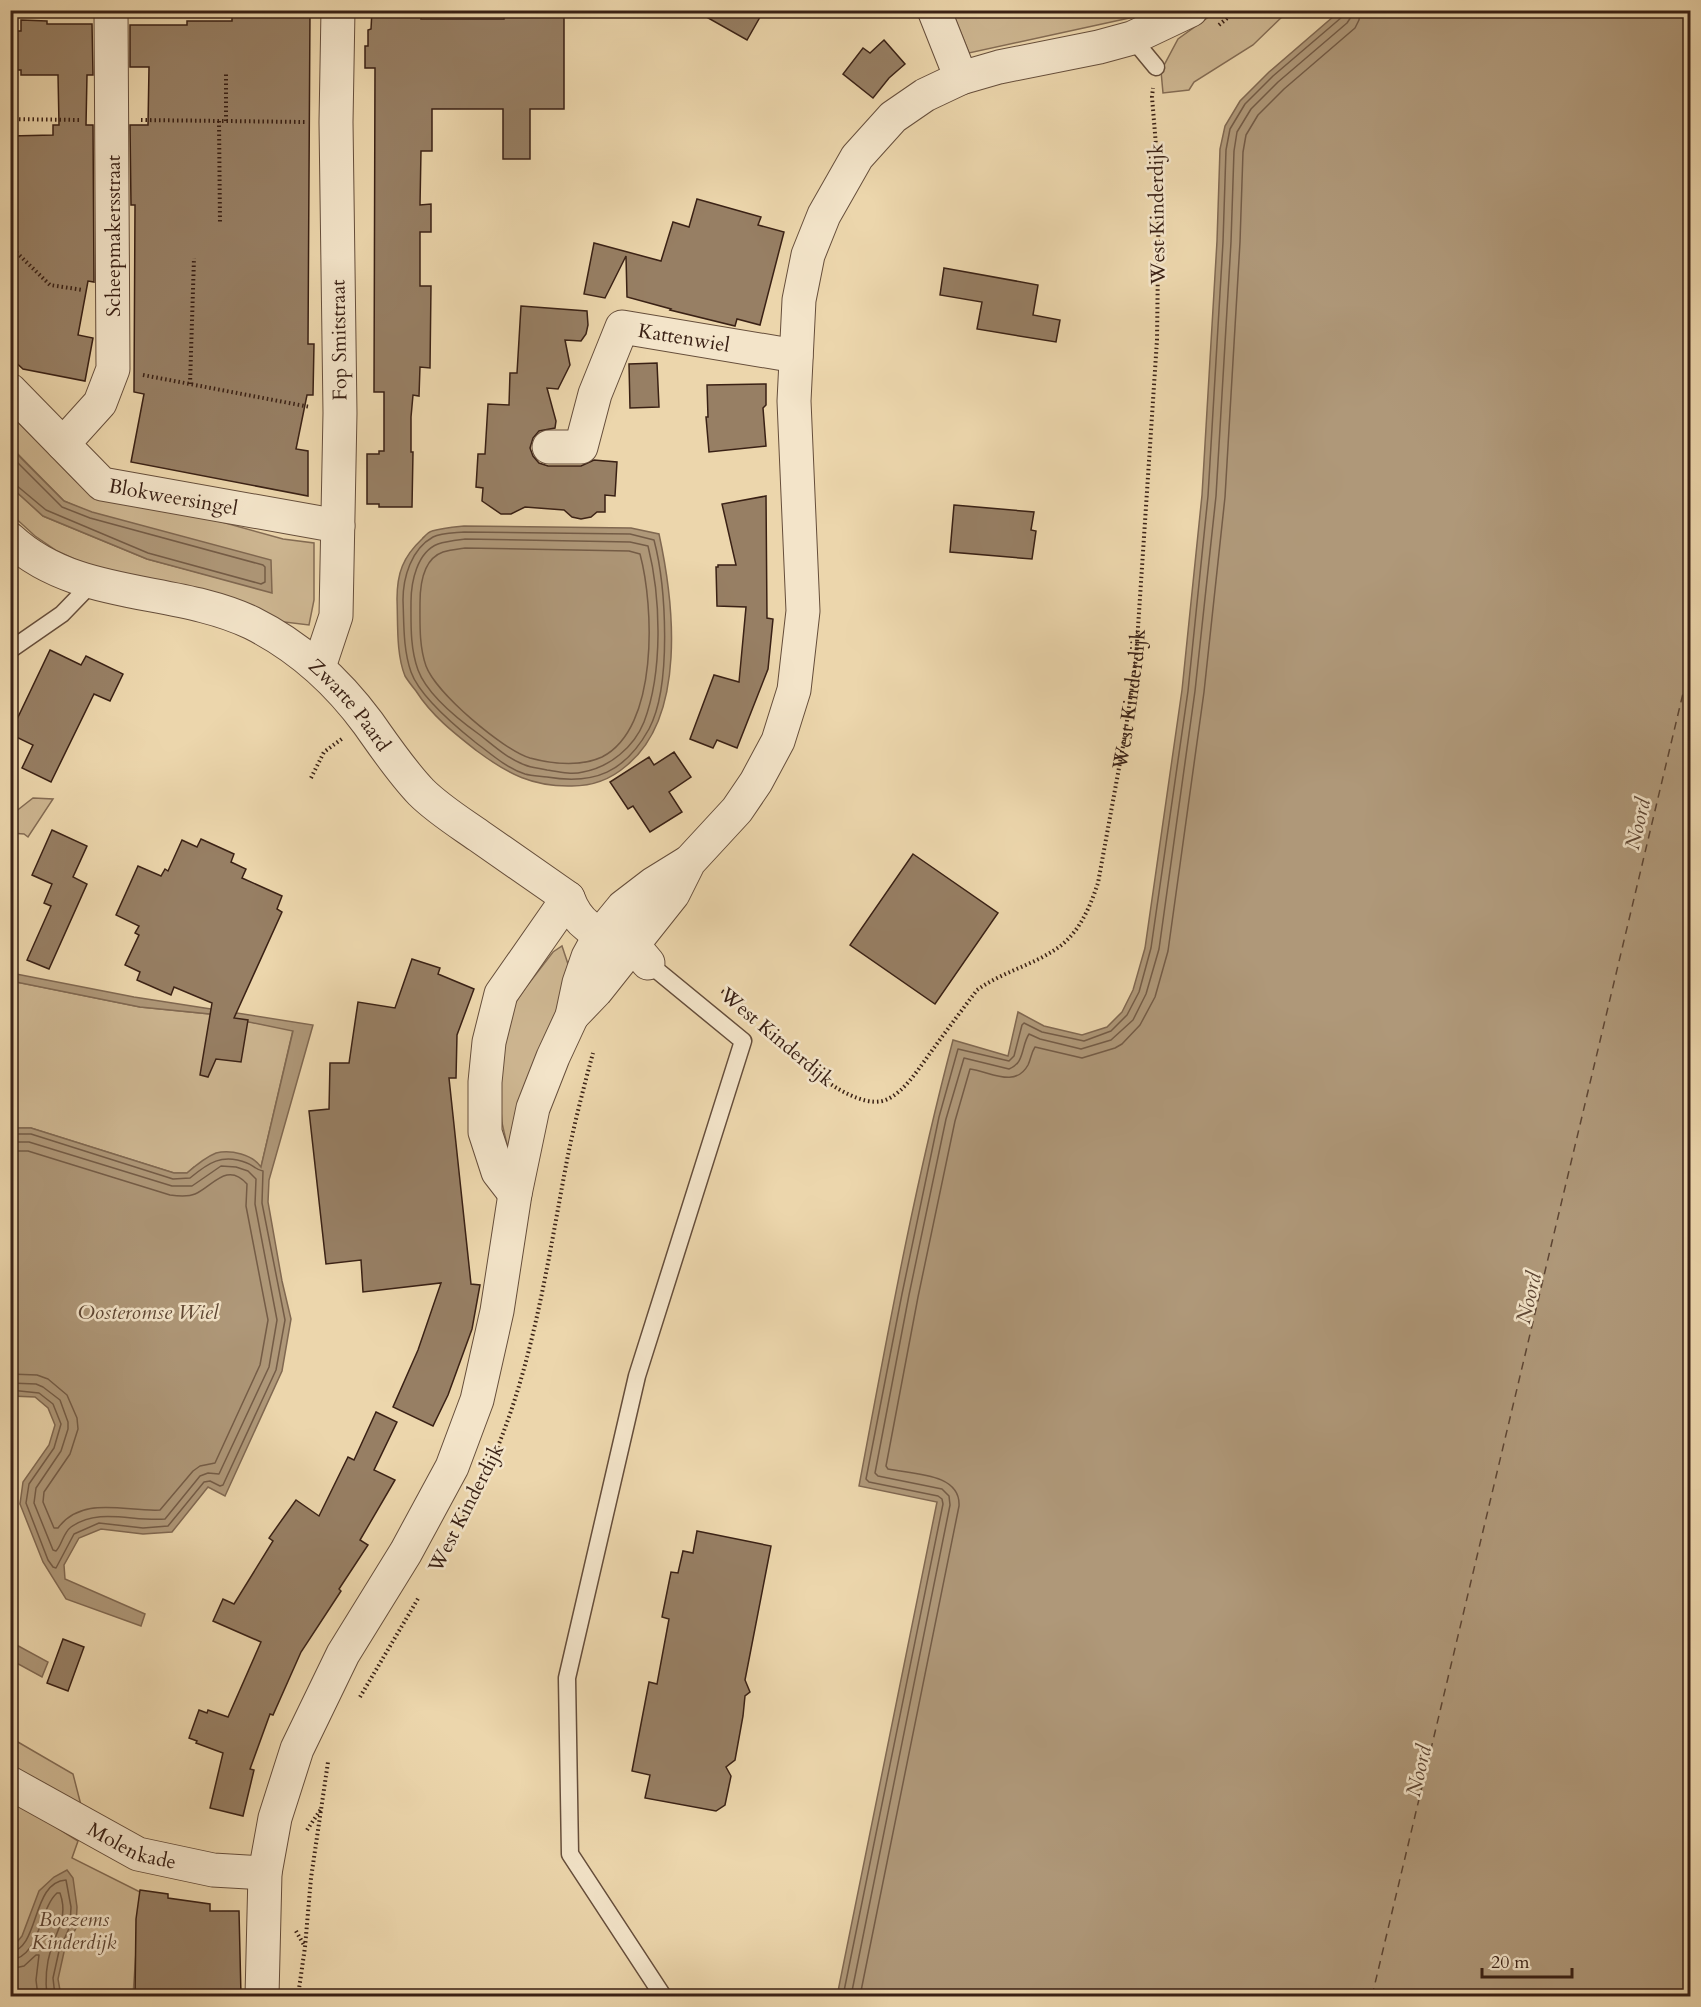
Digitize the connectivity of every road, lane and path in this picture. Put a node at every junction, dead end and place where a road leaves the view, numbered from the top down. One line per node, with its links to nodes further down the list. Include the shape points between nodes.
1 (111, 10): 12 (street, Scheepmakersstraat)
2 (227, 10): 6 (path)
3 (338, 10): 15 (street, Fop Smitstraat)
4 (934, 10): 10 (street)
5 (1191, 10): 7 (street, West Kinderdijk)
6 (227, 18)
7 (1132, 38): 8 (lane); 10 (street, West Kinderdijk)
8 (1156, 67): 41 (path, West Kinderdijk, via 1152,97 1159,182 1157,340 1136,658 1098,883 1091,904 1075,932 1056,949 977,990 907,1084 889,1099 857,1099 795,1057)
9 (226, 72): 14 (path)
10 (961, 78): 20 (street, West Kinderdijk, via 893,117 857,157 833,196 808,255 799,300)
11 (10, 119): 12 (path)
12 (112, 120): 13 (path); 19 (street, Scheepmakersstraat)
13 (219, 121): 14 (path); 16 (path)
14 (226, 121): 15 (path)
15 (336, 122): 24 (street, Fop Smitstraat)
16 (220, 223)
17 (10, 246): 19 (path, via 50,285)
18 (194, 258): 22 (path)
19 (113, 295): 21 (street, Scheepmakersstraat)
20 (796, 356): 26 (street, Kattenwiel, via 622,327 595,394 581,447); 34 (street, West Kinderdijk, via 794,401 803,611 794,690 778,741 756,782 737,810)
21 (113, 369): 22 (path); 25 (street, Scheepmakersstraat, via 100,403)
22 (190, 384): 24 (path)
23 (10, 390): 25 (street, Blokweersingel)
24 (340, 413): 27 (street, Fop Smitstraat)
25 (63, 444): 27 (street, Blokweersingel, via 102,484)
26 (549, 447)
27 (338, 526): 31 (street, Fop Smitstraat, via 336,616)
28 (10, 538): 29 (street, Zwarte Paard, via 51,567)
29 (92, 583): 30 (lane, via 62,614); 31 (street, Zwarte Paard, via 217,610 287,643)
30 (10, 650)
31 (319, 667): 35 (street, Zwarte Paard, via 422,793)
32 (343, 738): 33 (path, via 324,752)
33 (311, 778)
34 (689, 862): 36 (street, West Kinderdijk, via 653,884); 37 (street, West Kinderdijk)
35 (568, 898): 36 (street, Zwarte Paard, via 590,897); 43 (street, via 501,993 489,1042 485,1132 498,1172)
36 (608, 924): 37 (street, Zwarte Paard); 39 (street, West Kinderdijk, via 588,957)
37 (640, 953): 39 (street, West Kinderdijk); 52 (lane, via 743,1041 637,1376 567,1678 570,1854)
38 (719, 989): 40 (path, West Kinderdijk)
39 (572, 1016): 43 (street, West Kinderdijk, via 533,1108)
40 (753, 1016)
41 (760, 1024)
42 (596, 1046): 44 (path, West Kinderdijk, via 569,1151 538,1314 515,1401 498,1451)
43 (515, 1194): 49 (street, West Kinderdijk, via 497,1311 477,1400 452,1467 344,1653 297,1749 275,1818)
44 (458, 1528)
45 (419, 1597): 46 (path)
46 (355, 1706)
47 (328, 1760): 51 (path)
48 (10, 1783): 49 (street, Molenkade, via 138,1854 213,1870)
49 (265, 1873): 50 (street, West Kinderdijk)
50 (262, 1996)
51 (298, 1996)
52 (663, 1996)

